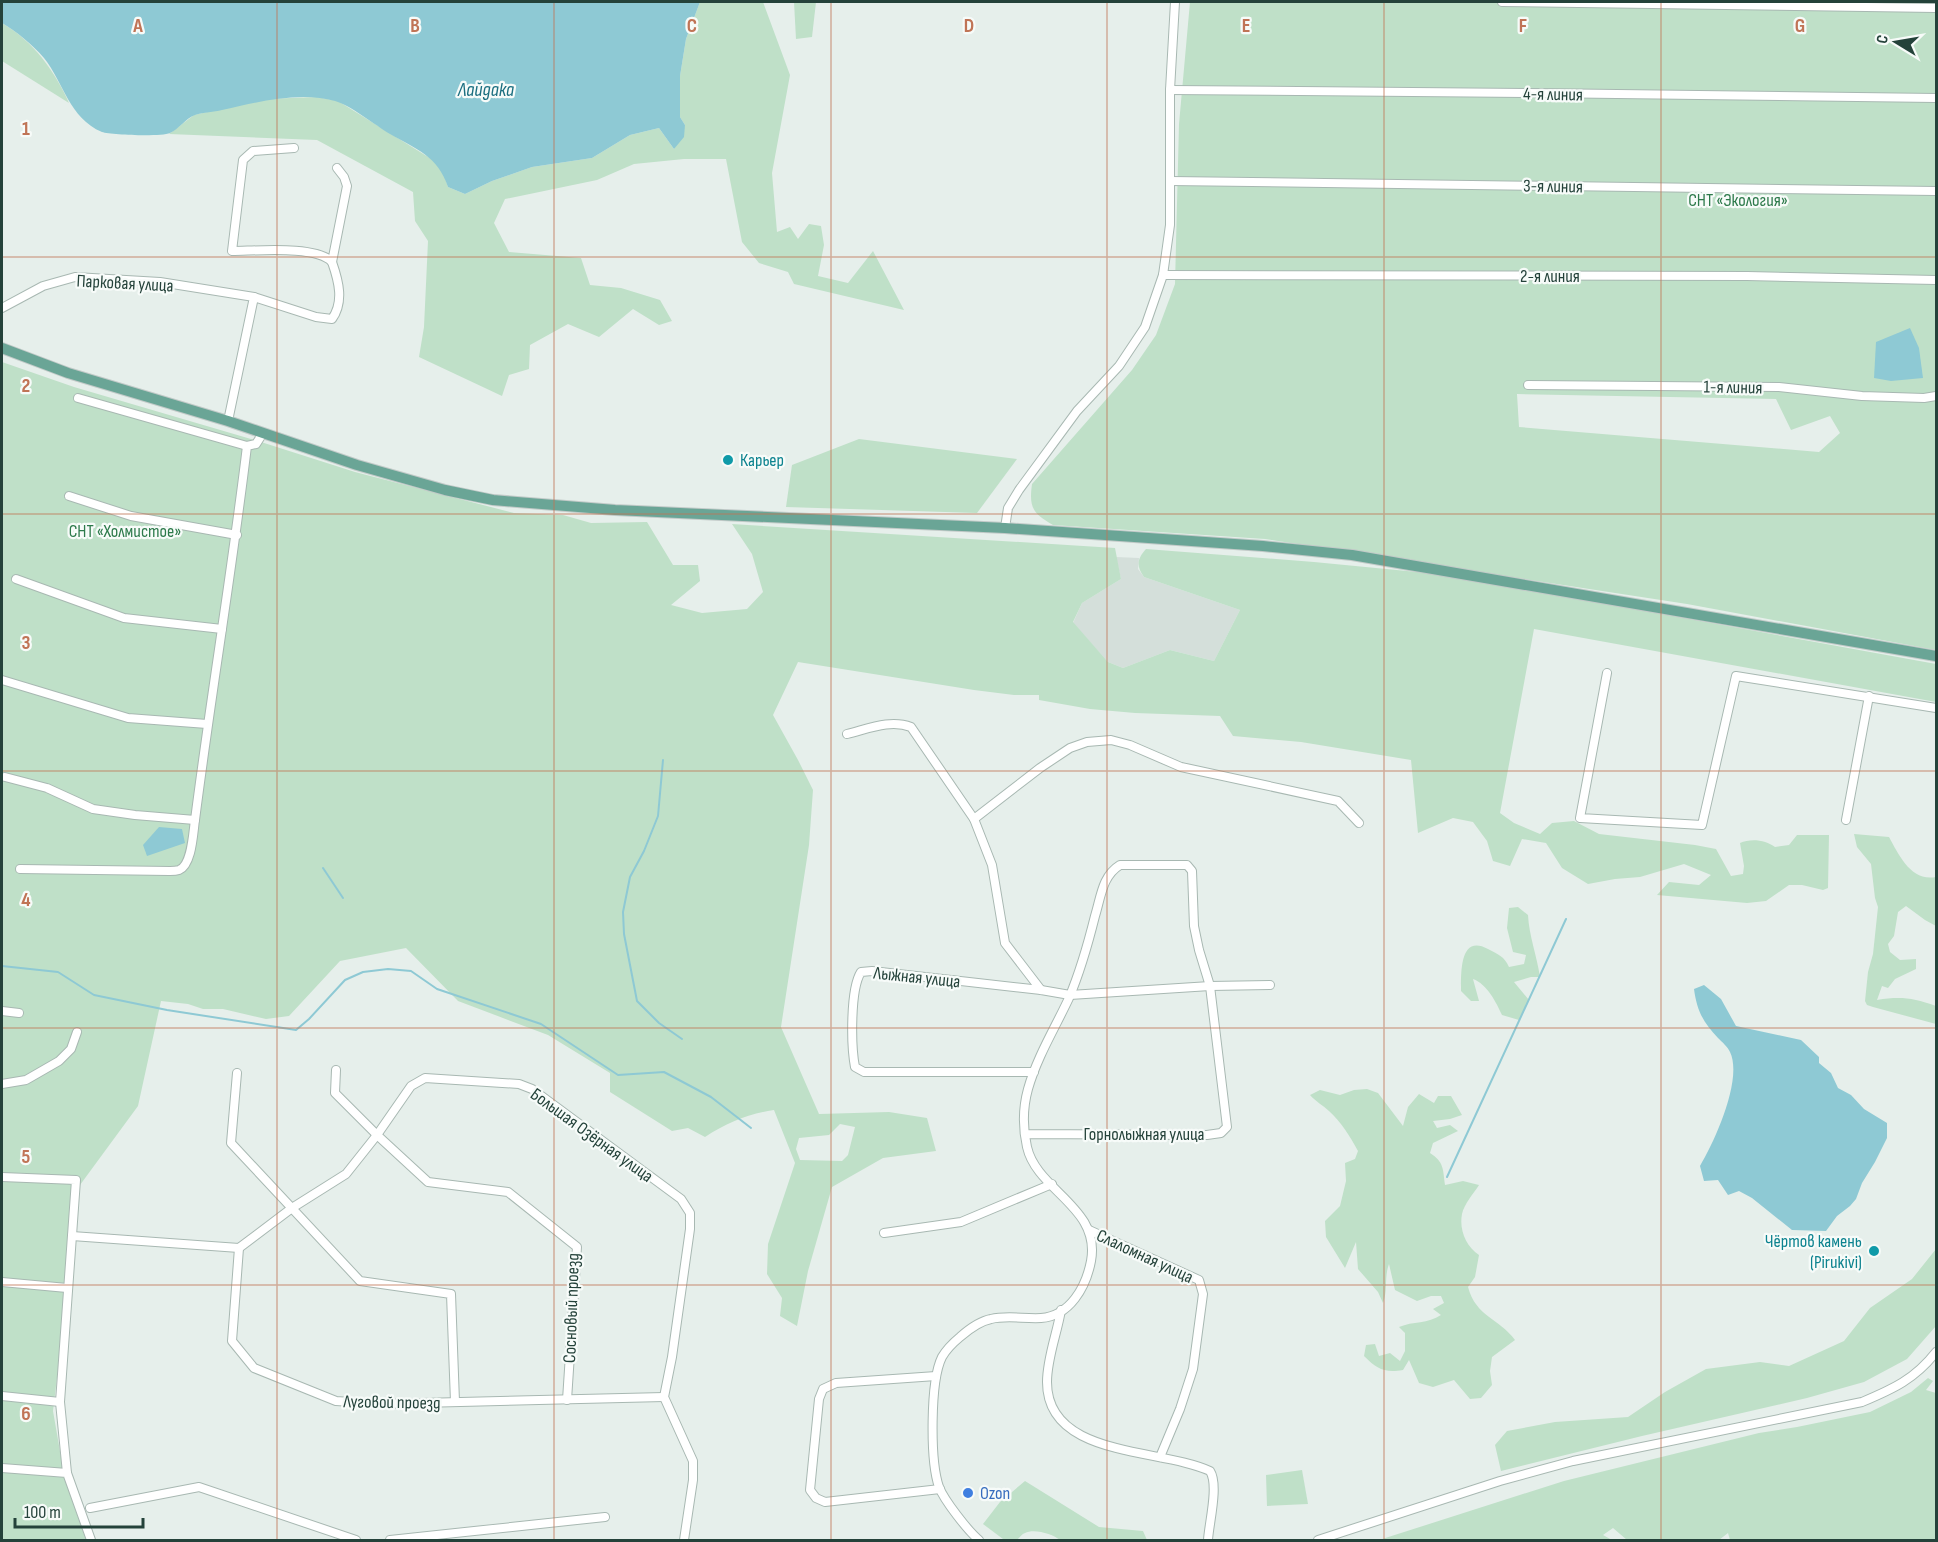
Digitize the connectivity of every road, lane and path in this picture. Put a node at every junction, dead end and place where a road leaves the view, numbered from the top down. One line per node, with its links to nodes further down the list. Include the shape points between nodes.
1 (1175, 2): 4 (street)
2 (1502, 2): 3 (street)
3 (1936, 8)
4 (1170, 90): 5 (street, 4-я линия); 8 (street)
5 (1936, 98)
6 (294, 147): 10 (street, via 253,151 243,160 232,251 305,251)
7 (338, 168): 10 (street, via 347,186)
8 (1170, 181): 9 (street, 3-я линия); 11 (street, via 1170,225)
9 (1936, 191)
10 (332, 262): 13 (street, Парковая улица, via 339,283 338,310 332,319)
11 (1163, 275): 12 (street, 2-я линия); 23 (street, via 1145,327 1119,366 1077,411 1019,489 1008,508)
12 (1936, 280)
13 (254, 297): 14 (street, Парковая улица, via 160,282 75,278 43,286); 19 (street)
14 (2, 308)
15 (2, 348): 19 (main road, via 68,373)
16 (1528, 385): 17 (street, 1-я линия, via 1779,387 1862,396)
17 (1936, 396)
18 (78, 398): 21 (street)
19 (228, 421): 20 (main road)
20 (263, 433): 21 (street, via 256,444); 23 (main road, via 357,465 493,500 592,509)
21 (247, 446): 24 (street)
22 (69, 496): 24 (street, via 131,516)
23 (1005, 528): 27 (main road, via 1353,555)
24 (237, 535): 26 (street)
25 (16, 579): 26 (street, via 124,618)
26 (222, 629): 32 (street)
27 (1936, 656)
28 (1607, 673): 30 (street, via 1580,818 1702,825 1736,676)
29 (2, 680): 32 (street, via 128,718)
30 (1869, 696): 31 (street); 37 (street)
31 (1936, 708)
32 (207, 724): 36 (street)
33 (847, 734): 35 (street, via 889,724 911,728)
34 (5, 777): 36 (street, via 47,788 93,809)
35 (974, 819): 38 (street, via 1071,748 1111,740 1181,767 1338,801); 42 (street, via 992,865 1005,943)
36 (195, 820): 39 (street, via 190,855 180,870)
37 (1846, 820)
38 (1359, 823)
39 (20, 869)
40 (1270, 985): 41 (street)
41 (1210, 986): 43 (street); 43 (street, Горнолыжная улица, via 1194,926 1192,871 1179,864 1120,865 1106,877); 51 (street, Горнолыжная улица, via 1227,1127 1221,1133)
42 (1041, 990): 43 (street, Лыжная улица); 48 (street, Лыжная улица, via 861,972 856,979 852,1024 855,1067 864,1072)
43 (1070, 995): 48 (street)
44 (2, 1011): 45 (street)
45 (19, 1013)
46 (77, 1032): 50 (street, via 59,1061 26,1080)
47 (336, 1070): 52 (street, Сосновый проезд, via 335,1094)
48 (1034, 1072): 51 (street)
49 (237, 1073): 55 (street, via 231,1143)
50 (2, 1084)
51 (1024, 1134): 54 (street, via 1035,1166)
52 (377, 1135): 55 (street, Большая Озёрная улица, via 346,1174); 66 (street, Большая Озёрная улица, via 411,1086 425,1078 519,1084 532,1089 681,1199 690,1213 690,1229); 67 (street, Сосновый проезд, via 428,1182 507,1192 577,1247)
53 (2, 1178): 58 (street, via 76,1180)
54 (1052, 1184): 56 (street); 57 (street, via 961,1222)
55 (292, 1208): 59 (street, Большая Озёрная улица); 69 (street, via 360,1281 452,1294)
56 (1089, 1230): 62 (street, via 1092,1257 1088,1277 1077,1298); 70 (street, Слаломная улица, via 1199,1280 1203,1294 1193,1369)
57 (884, 1233)
58 (72, 1236): 59 (street); 61 (street)
59 (239, 1248): 69 (street, Луговой проезд, via 232,1341 254,1368 336,1401)
60 (2, 1282): 61 (street)
61 (67, 1288): 68 (street)
62 (1061, 1310): 64 (street, via 1043,1318 990,1319 973,1327 943,1356); 70 (street, via 1047,1383 1050,1403 1059,1420 1076,1434)
63 (1936, 1352): 82 (street, via 1925,1366 1896,1388 1862,1402 1573,1461)
64 (936, 1376): 73 (street, via 934,1471); 73 (street, via 836,1383 823,1389 810,1490 825,1502)
65 (2, 1396): 68 (street)
66 (664, 1397): 67 (street, Луговой проезд); 79 (street, via 693,1461)
67 (567, 1400): 69 (street, Луговой проезд)
68 (60, 1402): 72 (street)
69 (455, 1402)
70 (1160, 1457): 81 (street, via 1204,1468 1213,1475)
71 (2, 1468): 72 (street)
72 (67, 1473): 76 (street)
73 (940, 1490): 80 (street)
74 (90, 1508): 77 (street, via 199,1487)
75 (605, 1516): 78 (street)
76 (91, 1540)
77 (356, 1540)
78 (390, 1540)
79 (684, 1540)
80 (979, 1540)
81 (1208, 1540)
82 (1318, 1540)

